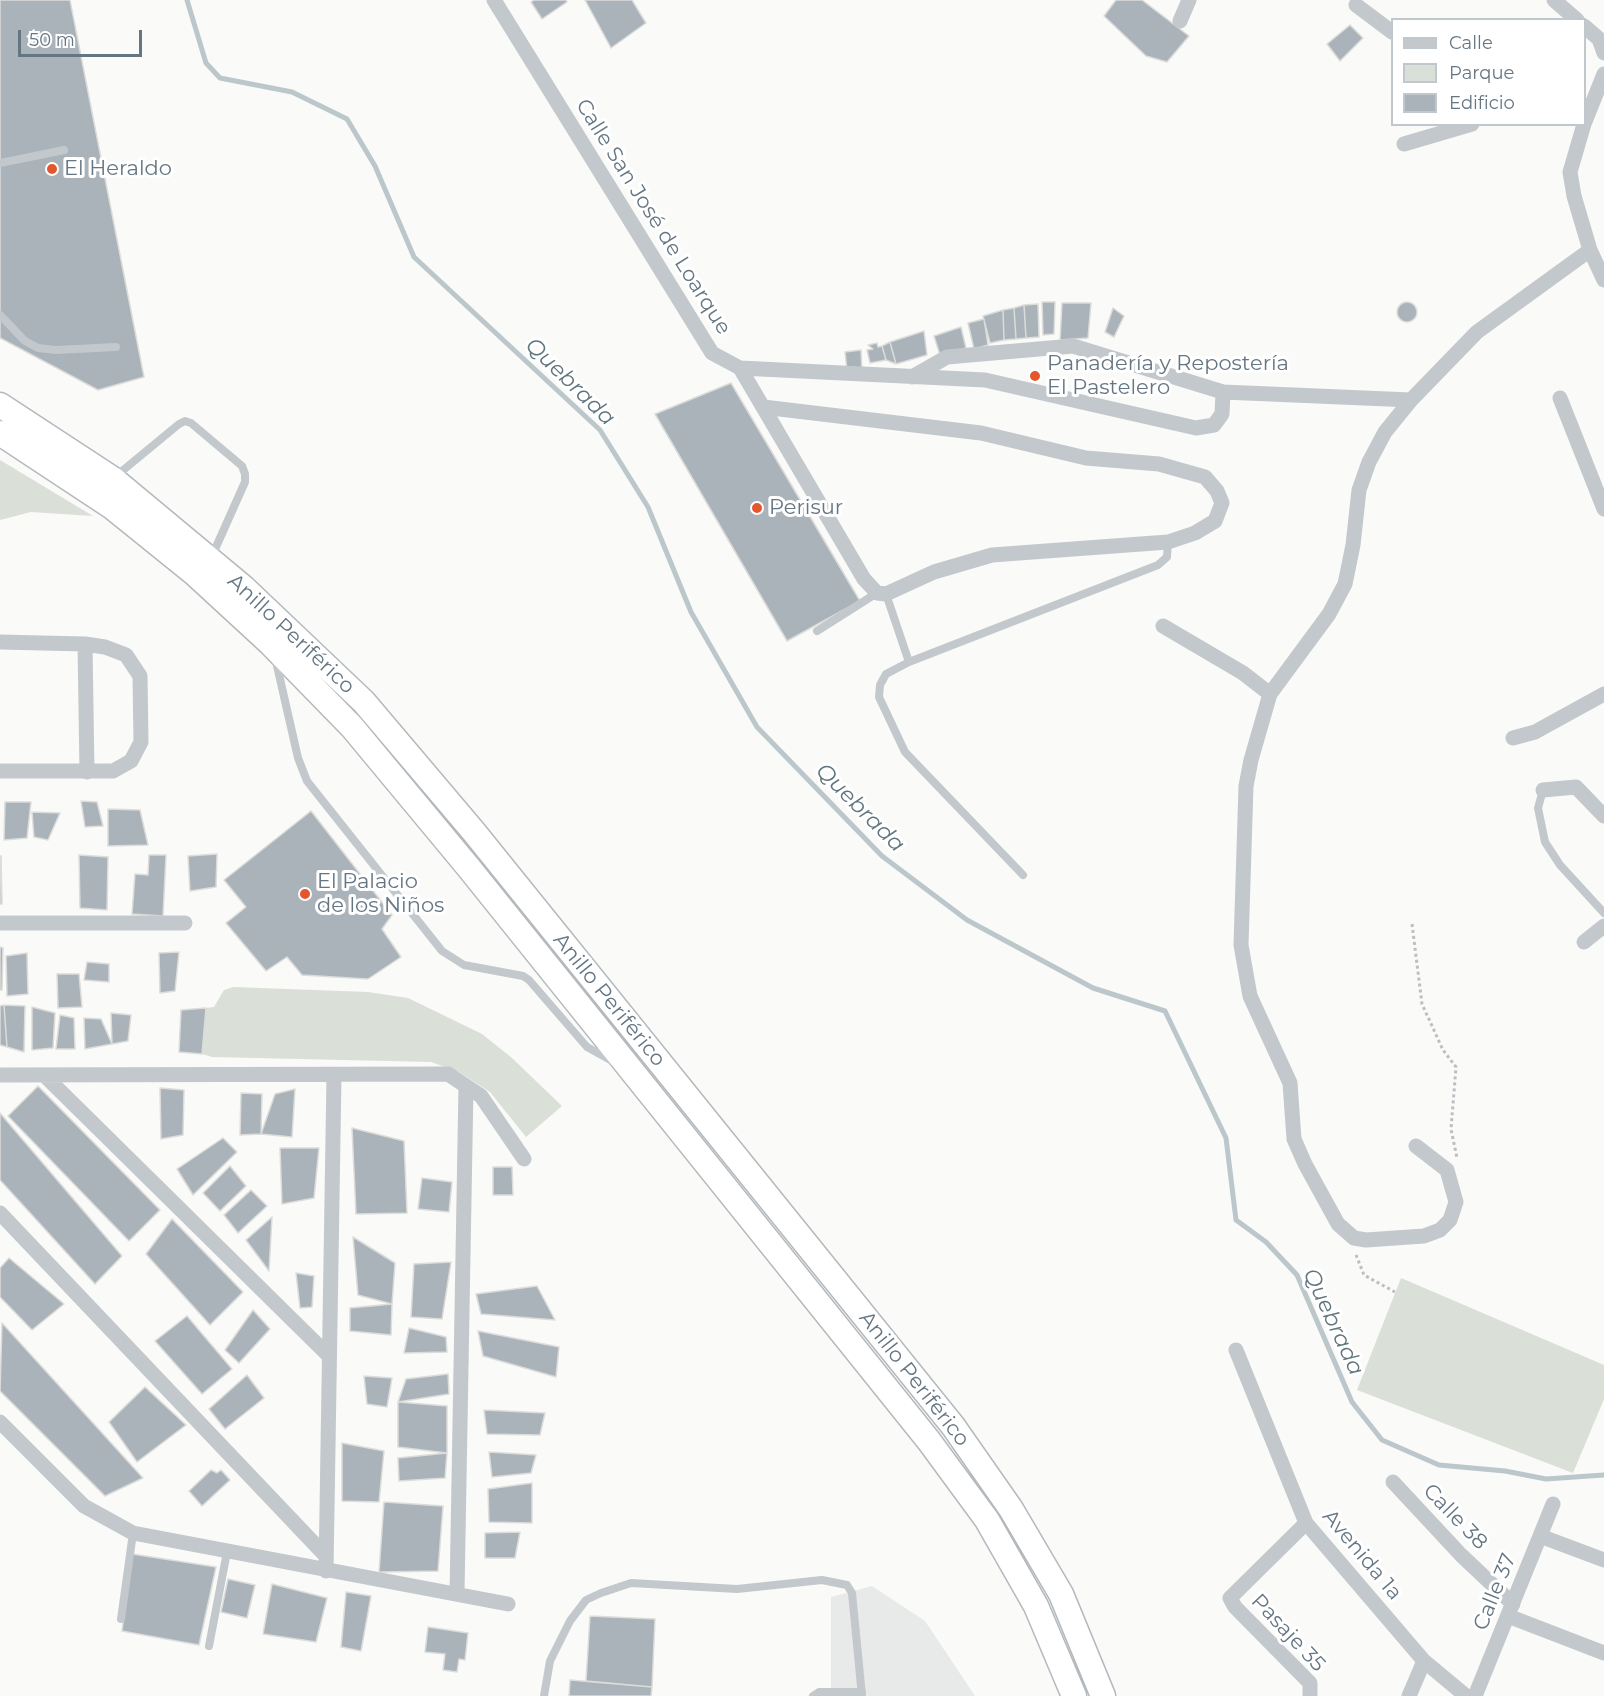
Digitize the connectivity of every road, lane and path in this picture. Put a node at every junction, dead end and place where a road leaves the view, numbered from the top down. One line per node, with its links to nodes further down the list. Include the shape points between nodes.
1 (494, 0): 22 (street, Calle San José de Loarque, via 712,353)
2 (1189, 0): 6 (street)
3 (1554, 0): 5 (street)
4 (1356, 5): 8 (street)
5 (1575, 18)
6 (1180, 21)
7 (1586, 28): 9 (street, via 1599,39)
8 (1391, 31)
9 (1604, 53)
10 (1602, 78): 11 (street); 12 (street)
11 (1586, 82)
12 (1586, 119)
13 (1465, 126): 15 (street)
14 (1583, 126): 18 (street, via 1570,172)
15 (1404, 144)
16 (64, 150): 17 (lane)
17 (0, 163)
18 (1590, 250): 19 (street); 27 (street, via 1477,332)
19 (1604, 280)
20 (0, 315): 21 (lane, via 25,341 38,348)
21 (116, 347)
22 (740, 368): 23 (street, Calle San José de Loarque); 29 (street)
23 (910, 378): 25 (street, via 947,357 1073,346); 25 (street, Calle San José de Loarque, via 985,380 1196,428 1214,424 1222,414)
24 (0, 387): 31 (highway)
25 (1223, 392): 27 (street)
26 (1560, 398): 33 (street)
27 (1411, 400): 43 (street, via 1384,432 1369,462 1359,490 1345,584 1329,614)
28 (0, 405): 31 (highway, Anillo Periférico)
29 (763, 407): 34 (street, via 981,433 1086,458 1159,464 1205,477 1222,503 1215,521); 36 (street, via 864,579)
30 (0, 433): 41 (highway, Anillo Periférico, via 112,507 195,574)
31 (48, 434): 32 (highway, Anillo Periférico)
32 (113, 478): 35 (highway, Anillo Periférico); 35 (lane, via 179,424 191,423 242,466 245,474)
33 (1604, 509)
34 (1168, 542): 36 (street, via 992,555 933,572); 42 (lane, via 1167,557 1158,565)
35 (211, 560): 91 (highway, Anillo Periférico, via 364,702 474,832 953,1426 1011,1509 1061,1594)
36 (881, 594): 38 (lane); 42 (lane)
37 (1163, 626): 43 (street)
38 (817, 631)
39 (0, 642): 40 (street)
40 (85, 644): 47 (street); 47 (street, via 126,655 140,676 141,742 131,761 113,771)
41 (271, 644): 57 (highway, Anillo Periférico, via 352,727); 57 (lane, via 307,781 442,951 464,964 523,976 587,1047 612,1062)
42 (909, 662): 50 (lane, via 886,674 879,697 904,752)
43 (1270, 694): 66 (street, via 1246,786 1241,945 1250,996 1290,1083 1294,1139 1338,1224)
44 (1604, 694): 45 (street, via 1536,732)
45 (1513, 738)
46 (0, 771): 47 (street)
47 (87, 772)
48 (1543, 790): 49 (street, via 1576,787); 51 (lane, via 1538,808 1545,842 1560,865)
49 (1604, 816)
50 (1023, 875)
51 (1604, 913)
52 (185, 922): 53 (street)
53 (0, 923)
54 (1412, 924): 64 (path, via 1422,1004 1443,1050 1456,1067 1452,1129 1457,1159)
55 (1604, 926): 56 (street)
56 (1584, 942)
57 (628, 1066): 90 (highway, Anillo Periférico, via 987,1520 1036,1606)
58 (0, 1075): 59 (street)
59 (44, 1075): 60 (street); 69 (street)
60 (334, 1075): 61 (street, via 448,1074); 69 (street)
61 (466, 1086): 63 (street, via 481,1096); 80 (street)
62 (1416, 1146): 64 (street)
63 (524, 1159)
64 (1447, 1170): 66 (street, via 1455,1202 1450,1220 1440,1230 1424,1236)
65 (0, 1214): 77 (street)
66 (1354, 1238): 67 (path, via 1356,1260 1364,1275)
67 (1395, 1292)
68 (1236, 1350): 73 (street, Avenida 1a)
69 (329, 1356): 77 (street)
70 (0, 1422): 74 (street, via 84,1506)
71 (1393, 1482): 82 (street, Calle 38)
72 (1553, 1504): 75 (street, Calle 37)
73 (1306, 1523): 86 (street, Avenida 1a); 92 (street, Pasaje 35, via 1230,1598 1235,1608 1310,1683)
74 (133, 1533): 76 (street); 83 (lane)
75 (1540, 1536): 78 (street); 82 (street, Calle 37)
76 (227, 1552): 79 (street); 84 (lane)
77 (325, 1554): 79 (street)
78 (1604, 1560)
79 (326, 1571): 80 (street)
80 (457, 1593): 81 (street)
81 (508, 1604)
82 (1510, 1610): 85 (street); 95 (street, Calle 37)
83 (121, 1619)
84 (209, 1646)
85 (1604, 1653)
86 (1424, 1661): 93 (street); 94 (street, Avenida 1a)
87 (862, 1694): 88 (lane, via 852,1593 847,1585 822,1580 737,1589 631,1583 601,1593 586,1600 570,1622 550,1661); 89 (lane, via 819,1692)
88 (544, 1696)
89 (813, 1696)
90 (1074, 1696)
91 (1103, 1696)
92 (1310, 1696)
93 (1409, 1696)
94 (1466, 1696)
95 (1475, 1696)

